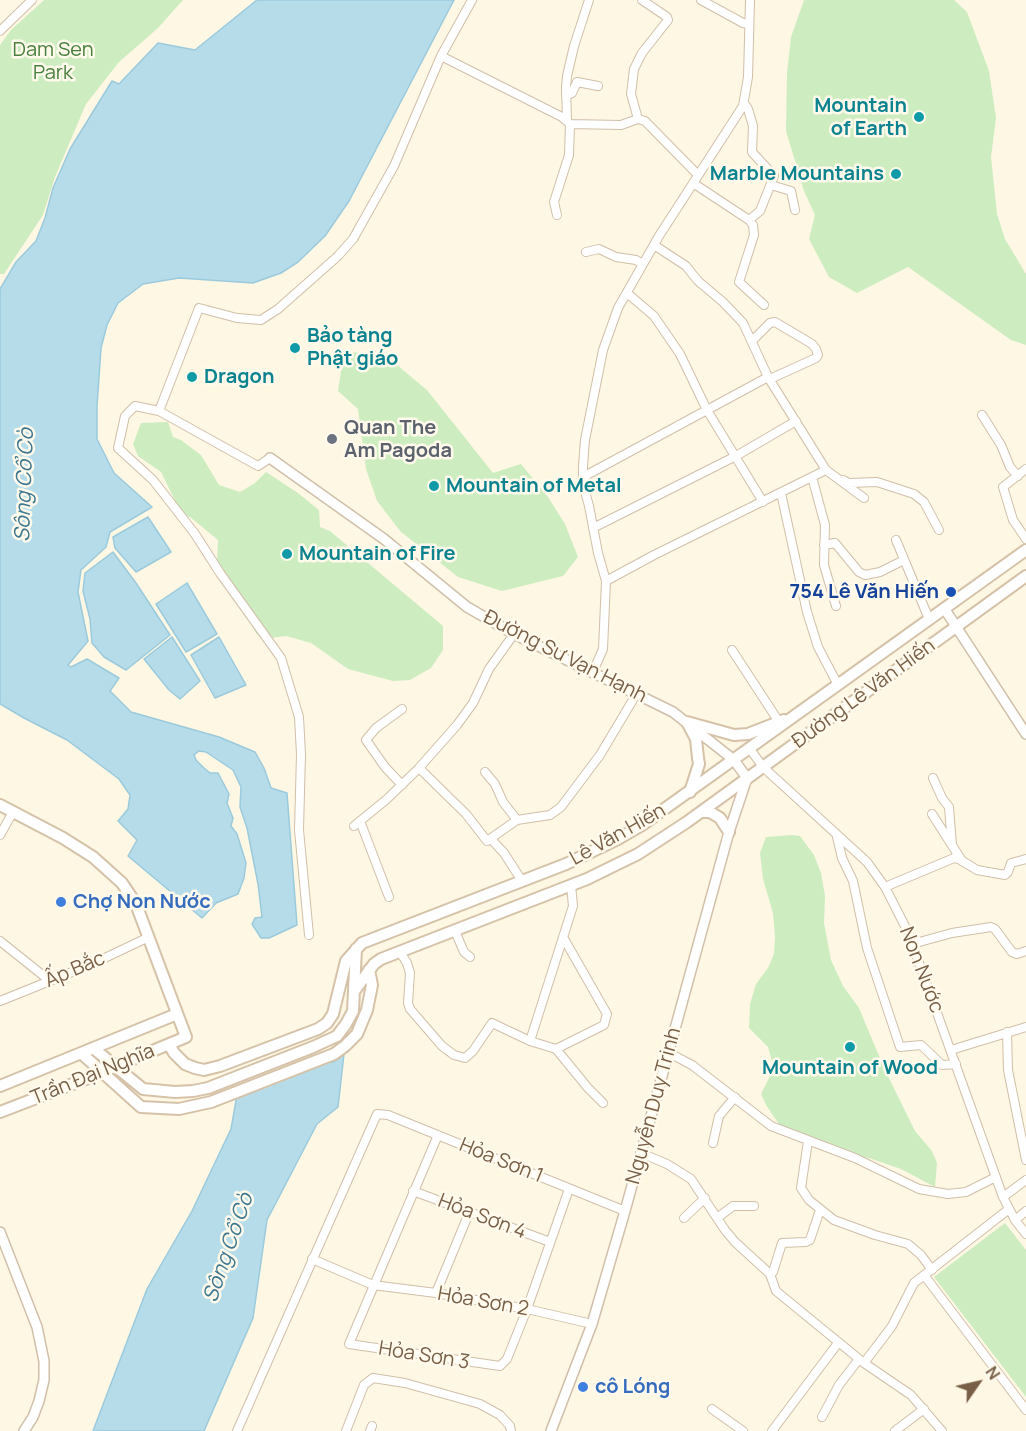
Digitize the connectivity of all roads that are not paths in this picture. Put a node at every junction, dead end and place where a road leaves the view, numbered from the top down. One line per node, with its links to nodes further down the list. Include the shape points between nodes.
1 (32, 0): 8 (street)
2 (472, 0): 9 (street)
3 (590, 0): 11 (street, via 574,46)
4 (642, 0): 13 (street, via 668,20 634,69 631,94)
5 (701, 0): 7 (street)
6 (750, 0): 7 (street)
7 (749, 24): 12 (street)
8 (0, 31)
9 (441, 56): 14 (street); 29 (street, via 394,166 353,239 261,320 199,308)
10 (598, 86): 11 (street, via 577,82)
11 (566, 96): 14 (street)
12 (744, 103): 15 (street); 17 (street, via 753,126 751,149 773,173)
13 (638, 119): 14 (street, via 621,125); 15 (street, via 645,121)
14 (568, 122): 19 (street, via 569,155 554,202)
15 (698, 175): 16 (street)
16 (693, 183): 20 (street); 21 (street)
17 (771, 185): 18 (street, via 790,191); 20 (street, via 760,211)
18 (795, 210)
19 (557, 215)
20 (749, 220): 25 (street, via 754,235 739,282)
21 (654, 245): 23 (street); 26 (street, via 686,266 742,323)
22 (586, 252): 23 (street, via 599,249)
23 (643, 264): 24 (street)
24 (627, 293): 28 (street, via 654,316 680,354); 37 (street, via 603,350 585,440)
25 (764, 305)
26 (752, 340): 27 (street); 27 (street, via 775,322 816,349 816,358)
27 (769, 378): 28 (street); 31 (street)
28 (707, 410): 32 (street); 37 (street)
29 (159, 411): 33 (street, Đường Sư Vạn Hạnh, via 258,466); 92 (street, via 135,406 125,416 118,448 153,480 188,525 281,658 298,717 298,830)
30 (982, 415): 36 (street)
31 (796, 421): 32 (street); 35 (street)
32 (736, 456): 42 (street); 43 (street)
33 (270, 458): 56 (street, Đường Sư Vạn Hạnh, via 384,539 467,607)
34 (1026, 469): 36 (street)
35 (825, 470): 38 (street); 39 (street)
36 (1018, 476): 45 (street, via 1003,487 1013,520)
37 (583, 477): 43 (street)
38 (812, 477): 40 (street); 47 (street, via 825,525)
39 (836, 478): 41 (street); 44 (street, via 849,483 877,482 914,494 924,502)
40 (781, 493): 42 (street); 59 (street, via 807,612 818,647)
41 (864, 498)
42 (763, 502): 51 (street)
43 (593, 528): 51 (street)
44 (939, 530)
45 (1026, 539)
46 (896, 540): 49 (street)
47 (824, 545): 49 (street, via 835,543 865,575); 52 (street, via 824,565)
48 (1026, 550): 53 (main road, Đường Lê Văn Hiến)
49 (904, 560): 54 (street)
50 (1026, 576): 55 (main road, Đường Lê Văn Hiến)
51 (606, 581): 58 (street, via 603,649)
52 (836, 606)
53 (944, 608): 54 (main road, Đường Lê Văn Hiến); 55 (street)
54 (929, 619): 59 (main road, Đường Lê Văn Hiến)
55 (956, 626): 65 (street); 68 (main road, Đường Lê Văn Hiến)
56 (514, 634): 58 (street, Đường Sư Vạn Hạnh); 69 (street, via 489,669 473,703)
57 (732, 650): 64 (street)
58 (593, 672): 60 (street, Đường Sư Vạn Hạnh)
59 (838, 684): 62 (main road, Lê Văn Hiến)
60 (637, 693): 63 (street, Đường Sư Vạn Hạnh); 79 (street, via 600,755 561,807 550,815)
61 (402, 709): 73 (street, via 366,740)
62 (792, 718): 64 (main road); 66 (main road, Lê Văn Hiến)
63 (687, 722): 64 (main road, via 734,735); 67 (street, Đường Sư Vạn Hạnh); 74 (main road, via 696,740 699,764)
64 (779, 722)
65 (1026, 734)
66 (750, 749): 67 (main road, Lê Văn Hiến); 68 (street, Non Nước)
67 (734, 760): 71 (street, Đường Sư Vạn Hạnh); 74 (main road, Lê Văn Hiến)
68 (763, 767): 71 (main road, Đường Lê Văn Hiến); 82 (street, Non Nước)
69 (419, 768): 73 (street); 83 (street, via 466,814 487,842)
70 (484, 772): 79 (street)
71 (747, 778): 77 (main road, Đường Lê Văn Hiến); 80 (street, Nguyễn Duy Trinh)
72 (933, 778): 84 (street, via 949,807)
73 (402, 785): 90 (street, via 357,823)
74 (690, 792): 87 (main road, Lê Văn Hiến, via 618,839)
75 (0, 805): 76 (main road)
76 (13, 812): 81 (street); 93 (main road, via 63,838 109,870 136,904)
77 (702, 812): 80 (main road, via 720,818); 88 (main road, Lê Văn Hiến, via 638,854)
78 (932, 814): 84 (street)
79 (517, 820): 83 (street)
80 (729, 832): 114 (street, Nguyễn Duy Trinh)
81 (0, 835)
82 (837, 836): 89 (street, Non Nước, via 867,862); 115 (street, via 855,888 867,948 900,1047 921,1045 942,1065)
83 (491, 839): 87 (street)
84 (952, 845): 86 (street)
85 (1026, 859): 86 (street, via 1011,863 1005,875 977,870)
86 (962, 861): 89 (street, via 954,858)
87 (522, 881): 97 (main road, Lê Văn Hiến, via 372,938)
88 (571, 885): 91 (main road, Lê Văn Hiến); 94 (street, via 573,906)
89 (885, 887): 96 (street, Non Nước)
90 (389, 897)
91 (455, 931): 99 (main road, Lê Văn Hiến); 100 (street)
92 (309, 935)
93 (149, 937): 102 (street, Ấp Bắc); 105 (main road)
94 (563, 937): 108 (street); 111 (street, via 607,1014 604,1025)
95 (0, 941): 102 (street)
96 (912, 944): 98 (street, via 991,927 1012,952); 112 (street, Non Nước)
97 (356, 949): 103 (main road); 117 (main road, via 346,961 333,1014 327,1023)
98 (1026, 951)
99 (400, 952): 101 (main road, Lê Văn Hiến, via 381,959); 108 (street, via 410,973 410,1009 454,1055 468,1057 492,1023)
100 (470, 957)
101 (369, 970): 103 (main road); 118 (main road, via 372,986 363,1023 357,1034 334,1054 211,1102 179,1109 141,1107)
102 (50, 981): 104 (street, Ấp Bắc)
103 (355, 990): 120 (main road, via 353,1011 337,1036)
104 (0, 1001)
105 (177, 1014): 109 (main road, Trần Đại Nghĩa, via 186,1037); 110 (main road, Trần Đại Nghĩa)
106 (1026, 1027): 107 (street)
107 (1007, 1032): 112 (street); 128 (street, via 1008,1070)
108 (530, 1041): 111 (street)
109 (169, 1044): 116 (main road, Trần Đại Nghĩa); 117 (main road, via 185,1064)
110 (93, 1048): 113 (main road, Trần Đại Nghĩa); 116 (main road)
111 (556, 1049): 122 (street)
112 (951, 1050): 115 (street, Non Nước)
113 (81, 1053): 118 (main road); 119 (main road, Trần Đại Nghĩa)
114 (669, 1053): 121 (street); 127 (street, Nguyễn Duy Trinh)
115 (956, 1064): 129 (street, Non Nước)
116 (115, 1066): 118 (main road, Trần Đại Nghĩa); 120 (main road, via 143,1089 175,1092)
117 (204, 1070): 120 (main road)
118 (103, 1072): 123 (main road, Trần Đại Nghĩa)
119 (0, 1086)
120 (208, 1088)
121 (735, 1097): 125 (street, via 771,1126); 126 (street, via 719,1116)
122 (603, 1103)
123 (0, 1113)
124 (438, 1135): 131 (street, Hỏa Sơn 1); 132 (street); 147 (street, Hỏa Sơn 1, via 377,1114)
125 (808, 1141): 129 (street, via 934,1192 966,1192); 137 (street, via 801,1188)
126 (713, 1143)
127 (641, 1153): 134 (street, via 680,1171); 138 (street, Nguyễn Duy Trinh)
128 (1026, 1160)
129 (996, 1177): 133 (street, Non Nước)
130 (1026, 1180): 133 (street)
131 (569, 1189): 138 (street, Hỏa Sơn 1); 146 (street)
132 (413, 1191): 140 (street, Hỏa Sơn 4); 151 (street)
133 (1003, 1197): 136 (street, Non Nước)
134 (705, 1198): 141 (street); 142 (street)
135 (754, 1206): 142 (street, via 733,1206)
136 (1009, 1209): 143 (street, Non Nước); 148 (street)
137 (820, 1210): 148 (street, via 834,1220 908,1244); 149 (street, via 810,1240 782,1243)
138 (625, 1211): 154 (street, Nguyễn Duy Trinh)
139 (1026, 1211): 143 (street)
140 (469, 1213): 146 (street, Hỏa Sơn 4); 152 (street)
141 (684, 1218)
142 (717, 1218): 149 (street, via 735,1242)
143 (1016, 1220): 145 (street, Non Nước)
144 (0, 1232): 161 (street, via 37,1327 45,1361 39,1401)
145 (1026, 1234)
146 (550, 1242): 153 (street)
147 (312, 1259): 151 (street, Hỏa Sơn 2); 162 (street)
148 (932, 1269): 150 (street)
149 (770, 1274): 155 (street, via 776,1291)
150 (924, 1275): 156 (street, via 911,1288 887,1333); 159 (street)
151 (373, 1285): 152 (street, Hỏa Sơn 2); 153 (street, Hỏa Sơn 3, via 349,1344 500,1366 507,1359)
152 (436, 1293): 153 (street, Hỏa Sơn 2)
153 (527, 1309): 154 (street, Hỏa Sơn 2)
154 (592, 1324): 165 (street, Nguyễn Duy Trinh)
155 (837, 1342): 156 (street); 167 (street)
156 (861, 1361): 157 (street, via 911,1395); 160 (street, via 839,1384)
157 (924, 1409): 168 (street); 169 (street)
158 (712, 1410): 166 (street)
159 (1026, 1410)
160 (822, 1418)
161 (24, 1431)
162 (237, 1431)
163 (346, 1431): 164 (street, via 364,1385 373,1378 480,1404 500,1415)
164 (511, 1431)
165 (551, 1431)
166 (743, 1431)
167 (772, 1431)
168 (895, 1431)
169 (942, 1431)

